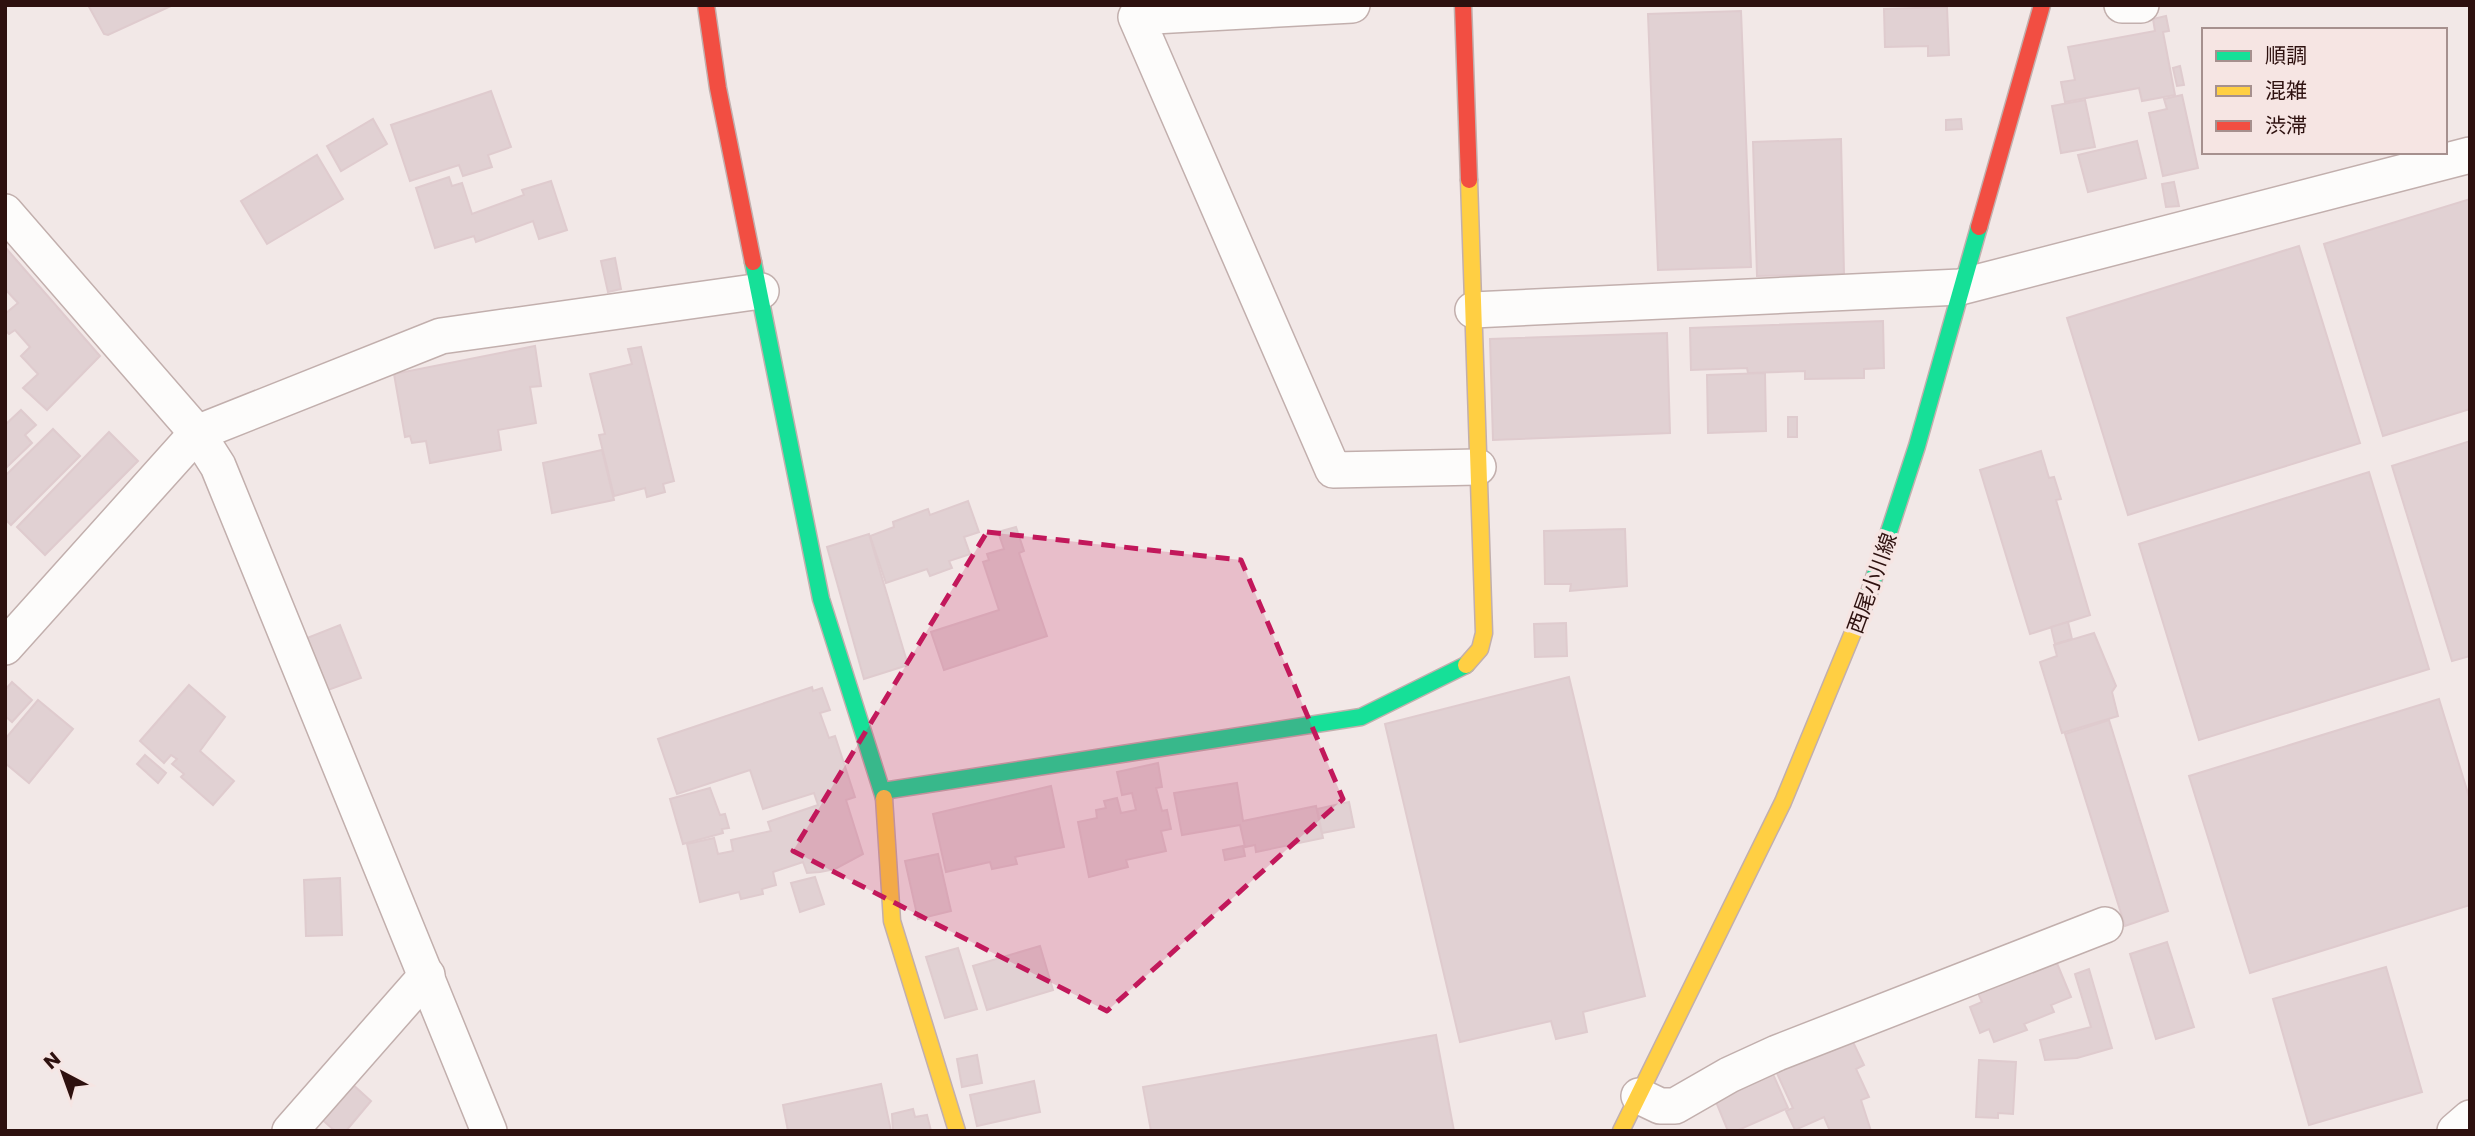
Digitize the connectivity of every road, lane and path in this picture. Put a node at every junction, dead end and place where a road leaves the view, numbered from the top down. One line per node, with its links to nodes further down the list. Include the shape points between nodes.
1 (706, 5): 10 (street, via 718,88)
2 (1352, 5): 13 (street, via 1136,17 1333,470)
3 (1464, 5): 11 (street)
4 (2042, 5): 9 (street, 西尾小川線)
5 (2122, 5): 6 (street)
6 (2141, 5)
7 (2470, 155): 9 (street)
8 (5, 212): 12 (street)
9 (1960, 288): 11 (street); 18 (street, 西尾小川線, via 1875,580 1831,692 1783,802)
10 (761, 291): 12 (street, via 441,336); 15 (street, via 821,598)
11 (1474, 310): 13 (street)
12 (197, 433): 14 (street); 17 (street, via 218,466)
13 (1478, 467): 15 (street, via 1484,633 1480,649 1464,667 1362,718)
14 (5, 648)
15 (883, 791): 22 (street, via 892,921)
16 (2105, 925): 18 (street, via 1777,1053 1675,1106 1660,1106)
17 (427, 975): 20 (street); 21 (street)
18 (1639, 1096): 23 (street, 西尾小川線)
19 (2470, 1118): 24 (street)
20 (290, 1131)
21 (489, 1131)
22 (957, 1131)
23 (1621, 1131)
24 (2455, 1131)

